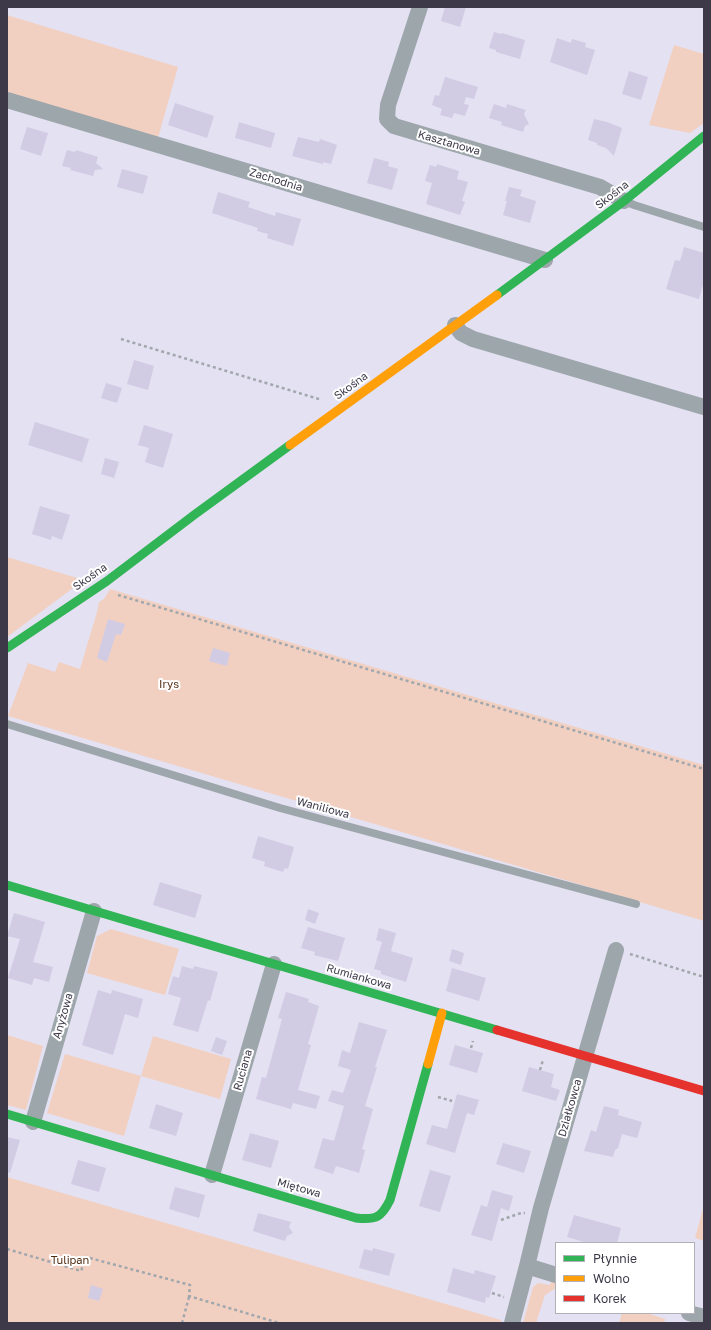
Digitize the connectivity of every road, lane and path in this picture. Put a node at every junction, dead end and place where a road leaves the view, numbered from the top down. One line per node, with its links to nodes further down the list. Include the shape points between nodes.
1 (420, 7): 4 (street, Kasztanowa, via 388,105 387,119 394,126 600,187)
2 (7, 100): 6 (street, Zachodnia)
3 (704, 136): 4 (street, Skośna)
4 (624, 201): 5 (lane); 6 (street, Skośna)
5 (704, 227)
6 (545, 260): 7 (street, Skośna)
7 (455, 325): 9 (street, via 461,333 473,339); 10 (street, Skośna)
8 (121, 339): 10 (path, via 321,399)
9 (704, 407)
10 (334, 413): 12 (street, Skośna, via 106,581)
11 (113, 593): 14 (path)
12 (7, 648)
13 (7, 724): 16 (lane, Waniliowa, via 280,808)
14 (704, 769)
15 (7, 885): 17 (street, Rumiankowa)
16 (636, 904)
17 (94, 911): 19 (street, Rumiankowa); 25 (street, Anyżowa)
18 (616, 950): 20 (path); 22 (street, Działkowca)
19 (274, 964): 21 (street, Rumiankowa); 26 (street, Ruciana)
20 (704, 977)
21 (442, 1013): 22 (street, Rumiankowa); 26 (street, Miętowa, via 390,1200 379,1217 372,1220 356,1218)
22 (585, 1056): 23 (street, Rumiankowa); 27 (street, Działkowca)
23 (704, 1091)
24 (7, 1114): 25 (street, Miętowa)
25 (34, 1122): 26 (street, Miętowa)
26 (212, 1175)
27 (538, 1218): 28 (path, via 524,1213); 30 (street, Działkowca)
28 (501, 1220)
29 (7, 1249): 32 (path, via 81,1271 86,1257 190,1285)
30 (528, 1266): 31 (street); 37 (street, Działkowca)
31 (555, 1274)
32 (189, 1296): 35 (path); 36 (path)
33 (693, 1314): 34 (street)
34 (704, 1317)
35 (182, 1323)
36 (279, 1323)
37 (512, 1323)

